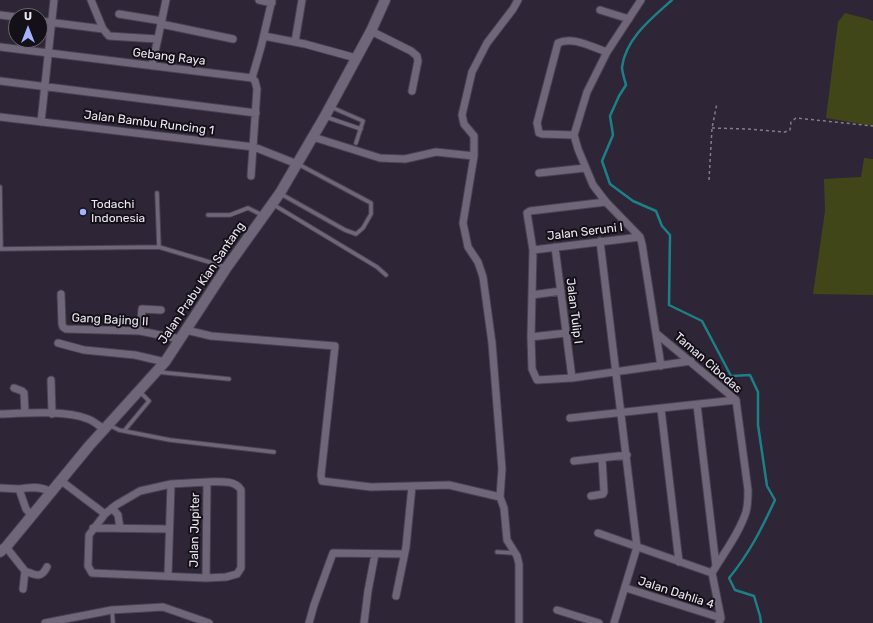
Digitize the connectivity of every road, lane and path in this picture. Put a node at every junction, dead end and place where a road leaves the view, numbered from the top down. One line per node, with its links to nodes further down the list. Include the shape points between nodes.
1 (54, 0): 14 (street)
2 (91, 0): 16 (street)
3 (166, 0): 15 (street)
4 (259, 0): 9 (street)
5 (302, 0): 21 (street)
6 (385, 0): 17 (main road, Jalan Prabu Kian Santang)
7 (518, 0): 43 (street, via 487,44 472,72 462,115 464,124 474,136)
8 (641, 0): 12 (street)
9 (272, 2): 18 (street)
10 (600, 10): 12 (street)
11 (119, 14): 15 (street)
12 (628, 19): 23 (street)
13 (48, 22): 14 (street)
14 (51, 22): 16 (street); 24 (street)
15 (162, 23): 19 (street); 20 (street)
16 (103, 29): 19 (street, via 109,36)
17 (371, 31): 25 (main road, Jalan Prabu Kian Santang); 30 (street, via 417,56)
18 (264, 36): 21 (street); 27 (street)
19 (158, 39): 26 (street)
20 (233, 39)
21 (295, 42): 25 (street)
22 (0, 47): 24 (street, Gebang Raya)
23 (607, 52): 39 (street, via 587,92); 39 (street, via 565,40 558,43 538,130 542,134)
24 (48, 53): 26 (street, Gebang Raya); 29 (street)
25 (356, 58): 32 (main road, Jalan Prabu Kian Santang)
26 (152, 66): 27 (street, Gebang Raya)
27 (252, 78): 33 (street, via 257,85)
28 (0, 81): 29 (street)
29 (44, 87): 33 (street); 35 (street)
30 (412, 92)
31 (717, 103): 37 (path)
32 (327, 111): 38 (lane); 38 (lane, via 363,121); 40 (main road, Jalan Prabu Kian Santang)
33 (256, 113): 42 (street)
34 (0, 117): 35 (street, Jalan Bambu Runcing 1)
35 (41, 122): 42 (street, Jalan Bambu Runcing 1)
36 (873, 126): 37 (path, via 796,118 791,122 790,130 785,132)
37 (712, 128): 48 (path)
38 (361, 129): 41 (lane)
39 (574, 135): 45 (street)
40 (313, 137): 43 (street, via 380,158 405,159 436,152); 44 (main road, Jalan Prabu Kian Santang)
41 (356, 143)
42 (254, 147): 44 (street); 47 (street)
43 (474, 156): 107 (street, via 463,223 468,247 478,262 482,277 492,343 502,468)
44 (297, 164): 51 (main road, Jalan Prabu Kian Santang); 51 (lane, via 371,204 371,214 363,228 356,234 345,230)
45 (585, 168): 46 (street); 52 (street, via 593,185)
46 (539, 173)
47 (251, 176)
48 (709, 180)
49 (0, 187): 60 (lane)
50 (157, 193): 58 (lane)
51 (280, 193): 53 (main road, Jalan Prabu Kian Santang)
52 (606, 202): 56 (street); 61 (street, via 530,211 527,213)
53 (272, 204): 55 (main road, Jalan Prabu Kian Santang); 63 (lane)
54 (208, 215): 55 (lane, via 230,215 248,208)
55 (264, 216): 62 (main road, Jalan Prabu Kian Santang)
56 (640, 237): 57 (street, Jalan Seruni I); 71 (street, Taman Cibodas)
57 (600, 241): 59 (street, Jalan Seruni I); 79 (street)
58 (159, 247): 60 (lane); 62 (lane)
59 (555, 247): 61 (street, Jalan Seruni I); 64 (street, Jalan Tulip I)
60 (0, 249)
61 (533, 250): 66 (street)
62 (227, 267): 68 (main road, Jalan Prabu Kian Santang)
63 (386, 276)
64 (561, 292): 66 (street); 70 (street, Jalan Tulip I)
65 (61, 294): 69 (street, Gang Bajing II, via 63,327 66,329)
66 (532, 296): 72 (street)
67 (161, 310): 69 (street, via 142,309)
68 (186, 330): 73 (main road, Jalan Prabu Kian Santang); 102 (street, via 211,336 335,346 322,481 371,487)
69 (140, 331): 73 (street, Gang Bajing II)
70 (566, 334): 72 (street); 80 (street, Jalan Tulip I)
71 (657, 334): 76 (street, Taman Cibodas); 77 (street)
72 (531, 337): 80 (street, via 532,369 537,380)
73 (180, 339): 75 (main road, Jalan Prabu Kian Santang)
74 (58, 343): 75 (street, via 84,350 135,355)
75 (165, 362): 78 (main road, Jalan Prabu Kian Santang)
76 (691, 362): 77 (street); 85 (street, Taman Cibodas)
77 (661, 366): 79 (street)
78 (157, 372): 82 (lane); 84 (main road, Jalan Prabu Kian Santang)
79 (616, 372): 80 (street); 89 (street)
80 (572, 378)
81 (51, 380): 91 (street)
82 (229, 380)
83 (14, 388): 88 (street, via 24,393)
84 (138, 390): 93 (main road, Jalan Prabu Kian Santang); 94 (lane, via 149,401)
85 (736, 400): 86 (street); 122 (street, Taman Cibodas, via 748,501 740,526)
86 (697, 405): 87 (street); 122 (street)
87 (661, 409): 89 (street); 121 (street)
88 (25, 413): 90 (street); 91 (street)
89 (622, 413): 92 (street); 96 (street)
90 (0, 414)
91 (52, 414): 93 (street, via 74,415)
92 (570, 418)
93 (106, 427): 94 (lane); 99 (main road, Jalan Prabu Kian Santang)
94 (124, 431): 95 (lane, via 170,440)
95 (274, 452)
96 (627, 455): 97 (street); 115 (street)
97 (602, 458): 98 (street); 106 (street, via 604,492)
98 (574, 461)
99 (60, 480): 105 (main road, Jalan Prabu Kian Santang); 109 (street)
100 (207, 482): 101 (street); 127 (street, Jalan Jupiter); 127 (street, via 232,483 241,490 241,568 234,576)
101 (171, 484): 108 (street, via 140,491); 113 (street)
102 (412, 486): 107 (street, via 449,485); 120 (street)
103 (0, 488): 104 (street)
104 (19, 489): 105 (street, via 34,487 44,488); 110 (street)
105 (50, 492): 110 (main road, Jalan Prabu Kian Santang)
106 (591, 496)
107 (500, 497): 118 (street, via 504,508 507,540)
108 (112, 508): 109 (street); 112 (street, via 118,514)
109 (105, 514): 111 (street)
110 (32, 516): 116 (main road, Jalan Prabu Kian Santang)
111 (93, 528): 112 (street); 126 (street, via 89,535 88,566 92,573)
112 (120, 528): 113 (street)
113 (169, 528): 126 (street)
114 (598, 533): 115 (street)
115 (637, 547): 121 (street); 128 (street)
116 (3, 549): 124 (street)
117 (497, 552): 118 (lane)
118 (515, 553): 139 (street, via 519,564)
119 (375, 554): 120 (street); 137 (street, via 332,553); 138 (street)
120 (404, 554): 130 (street)
121 (679, 562): 125 (street)
122 (716, 566): 125 (street, Taman Cibodas)
123 (47, 567): 124 (street, via 41,575)
124 (25, 571): 129 (street)
125 (712, 573): 133 (street)
126 (168, 576): 127 (street)
127 (206, 578)
128 (626, 588): 133 (street, Jalan Dahlia 4); 141 (street)
129 (23, 589)
130 (396, 596)
131 (112, 610): 134 (street); 135 (lane); 136 (street, via 163,606)
132 (557, 610): 140 (street)
133 (720, 621)
134 (45, 623)
135 (113, 623)
136 (209, 623)
137 (309, 623)
138 (364, 623)
139 (519, 623)
140 (599, 623)
141 (614, 623)

